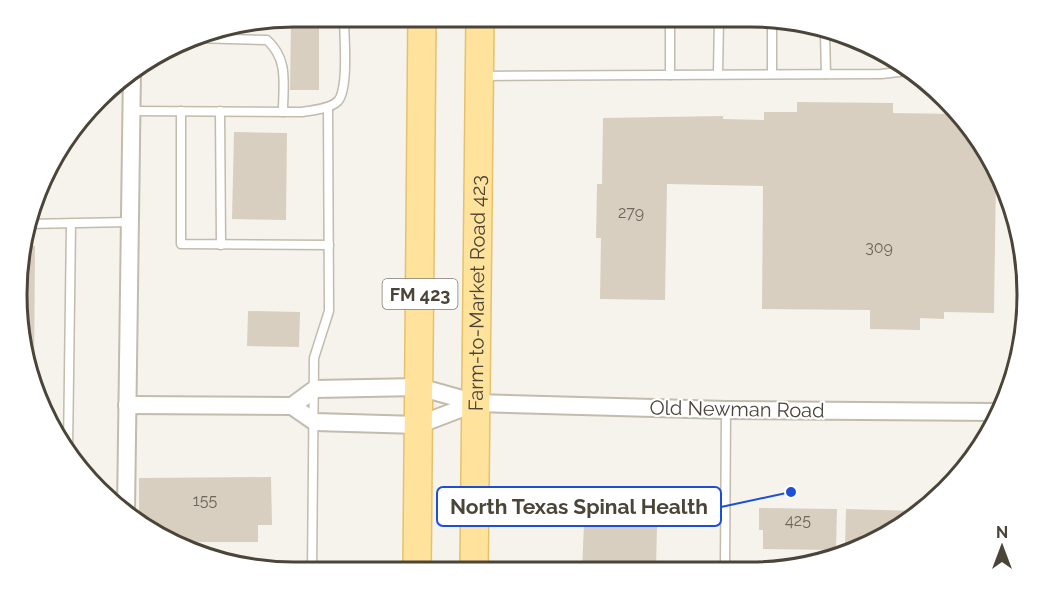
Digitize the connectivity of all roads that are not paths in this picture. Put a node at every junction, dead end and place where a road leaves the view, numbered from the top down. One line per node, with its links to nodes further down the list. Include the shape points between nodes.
1 (344, 27): 16 (lane, via 344,88 338,101)
2 (422, 27): 26 (main road, FM 423)
3 (480, 27): 14 (main road, Farm-to-Market Road 423 / FM 423)
4 (670, 27): 13 (lane)
5 (719, 27): 10 (lane)
6 (772, 28): 11 (lane)
7 (825, 38): 12 (lane)
8 (217, 39): 20 (lane, via 267,40 278,50 284,67)
9 (898, 72): 12 (lane)
10 (718, 74): 11 (lane); 13 (lane)
11 (772, 74): 12 (lane)
12 (826, 74)
13 (670, 75): 14 (lane)
14 (479, 76): 28 (main road, Farm-to-Market Road 423 / FM 423)
15 (132, 82): 17 (street)
16 (328, 106): 20 (lane); 25 (lane)
17 (132, 111): 18 (lane); 21 (street)
18 (181, 111): 19 (lane); 24 (lane, via 181,244)
19 (220, 111): 20 (lane); 24 (lane)
20 (284, 112)
21 (131, 222): 23 (lane); 29 (street)
22 (36, 224): 23 (lane)
23 (71, 224): 35 (lane)
24 (221, 245): 25 (lane)
25 (329, 245): 27 (lane, via 329,311 314,358)
26 (419, 387): 27 (street); 28 (street); 34 (main road, FM 423)
27 (315, 389): 30 (street); 33 (lane)
28 (476, 403): 31 (street, Old Newman Road); 34 (street); 39 (main road, Farm-to-Market Road 423 / FM 423)
29 (127, 405): 30 (street); 36 (street)
30 (292, 406): 33 (street)
31 (726, 410): 32 (street, Old Newman Road); 40 (lane)
32 (990, 412)
33 (315, 422): 34 (street); 37 (lane)
34 (418, 425): 38 (main road, FM 423)
35 (68, 437)
36 (126, 502)
37 (312, 562)
38 (417, 562)
39 (474, 562)
40 (725, 562)

